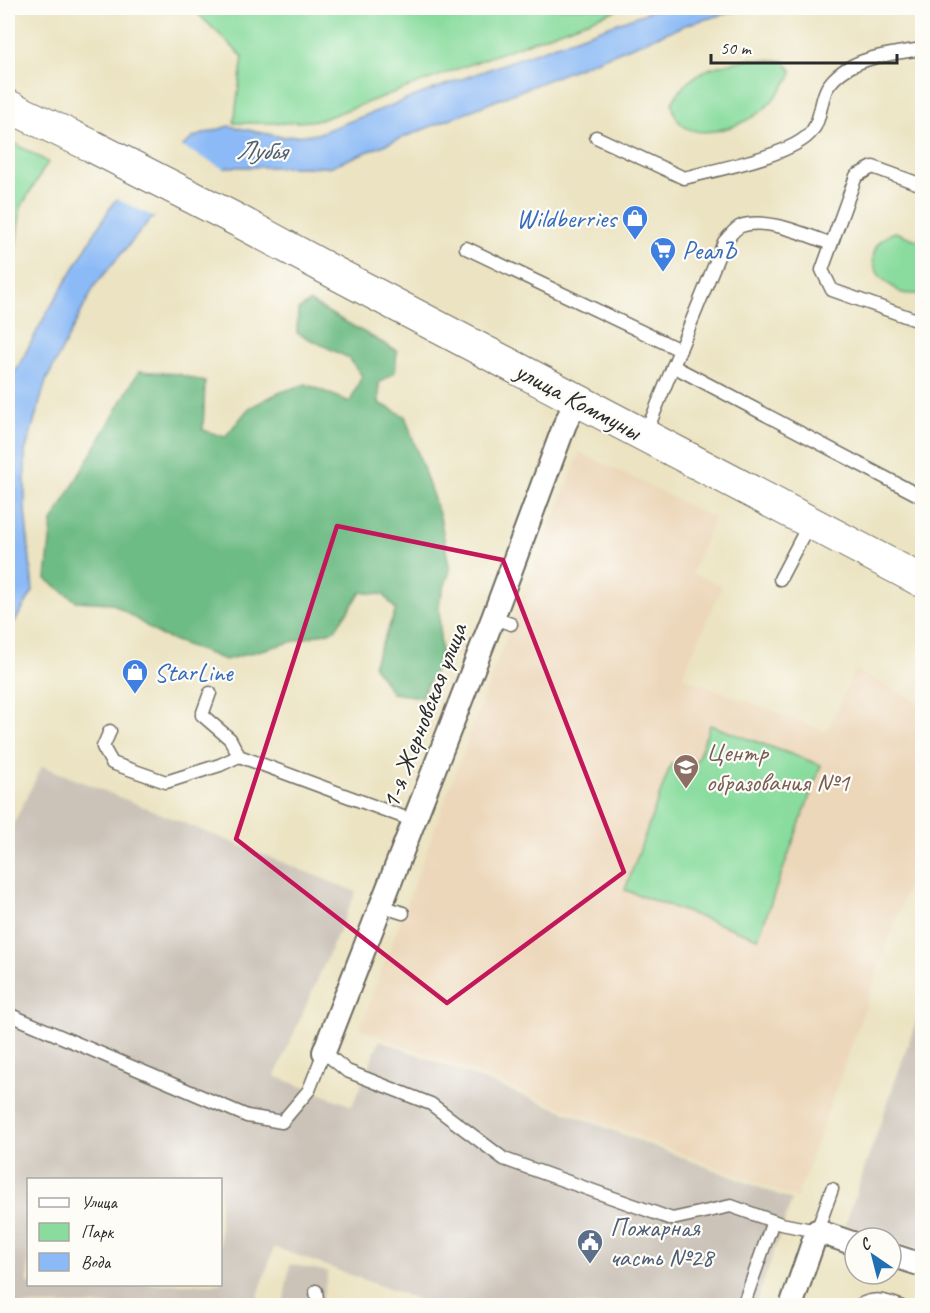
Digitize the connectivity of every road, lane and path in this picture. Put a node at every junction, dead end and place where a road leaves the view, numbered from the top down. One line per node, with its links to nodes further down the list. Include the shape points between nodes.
1 (922, 49): 3 (lane, via 877,56 847,68 828,87 812,131 788,149 684,178)
2 (8, 106): 10 (main road, улица Коммуны, via 235,219)
3 (596, 137)
4 (922, 185): 5 (lane, via 873,167 856,176)
5 (831, 244): 7 (lane, via 822,270 832,290); 8 (lane, via 788,229 762,224 740,226 724,242)
6 (466, 248): 8 (lane)
7 (922, 322)
8 (680, 350): 9 (lane)
9 (673, 366): 11 (lane); 12 (lane)
10 (577, 400): 11 (main road, улица Коммуны); 19 (street, 1-я Жерновская улица, via 565,424 502,621)
11 (645, 436): 13 (main road, улица Коммуны)
12 (922, 497)
13 (810, 522): 14 (lane); 15 (main road, улица Коммуны)
14 (780, 579)
15 (922, 581)
16 (210, 693): 18 (lane, via 202,715 230,739)
17 (110, 731): 18 (lane, via 103,747 112,764 166,782)
18 (239, 756): 19 (lane)
19 (414, 821): 20 (street, 1-я Жерновская улица)
20 (381, 906): 21 (lane); 23 (street, 1-я Жерновская улица)
21 (403, 913)
22 (8, 1014): 23 (lane, via 247,1116 282,1122 309,1090)
23 (324, 1052): 25 (lane, via 347,1071 431,1104 504,1159 672,1219 731,1206)
24 (832, 1189): 26 (lane)
25 (773, 1221): 26 (lane); 32 (lane)
26 (817, 1231): 27 (street); 33 (street)
27 (843, 1240)
28 (903, 1259): 29 (street)
29 (922, 1265)
30 (316, 1291): 31 (lane)
31 (318, 1305)
32 (743, 1305)
33 (791, 1305)
34 (858, 1305): 35 (lane, via 870,1299)
35 (900, 1305)

